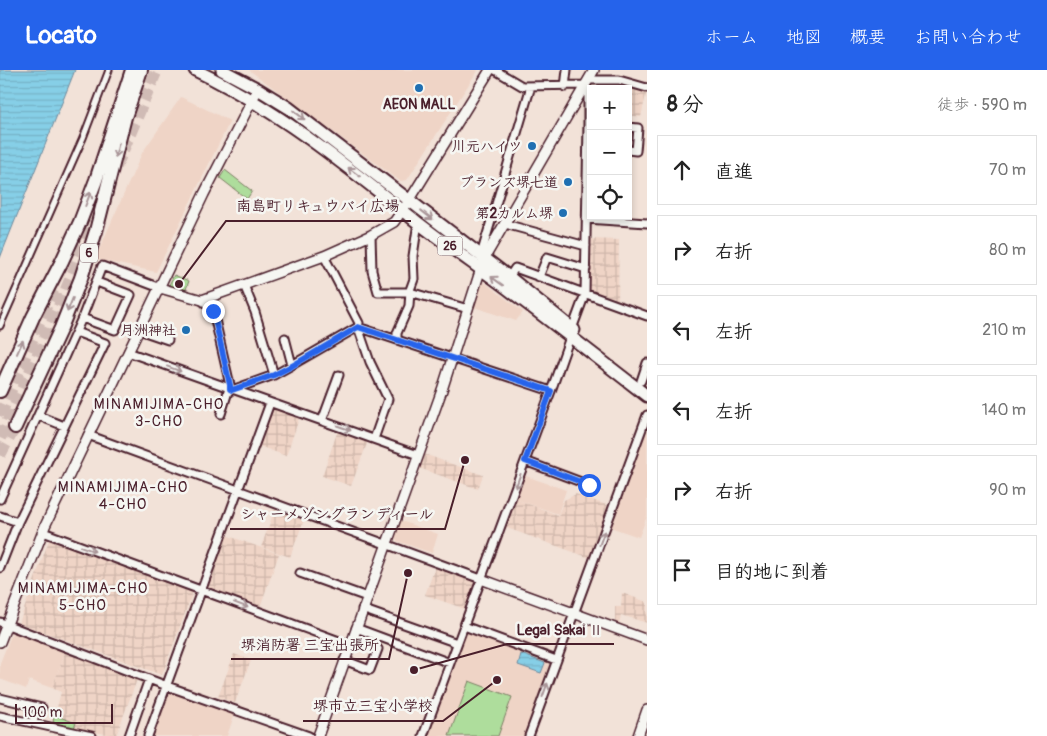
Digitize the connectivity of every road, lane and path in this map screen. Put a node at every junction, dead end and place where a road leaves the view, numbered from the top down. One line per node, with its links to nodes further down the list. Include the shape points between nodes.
1 (109, 70): 42 (street, via 83,138)
2 (132, 70): 58 (highway, 6, one-way to 2, via 80,222)
3 (142, 70): 67 (highway, 6, one-way to 67, via 125,117 81,278)
4 (195, 70): 17 (highway, 26)
5 (222, 70): 16 (highway, 26)
6 (490, 70): 21 (street)
7 (495, 70): 13 (street, via 522,86)
8 (567, 70): 14 (street)
9 (594, 70): 11 (street)
10 (606, 80): 11 (street); 12 (street); 15 (street)
11 (587, 83): 14 (street); 25 (street)
12 (606, 85)
13 (531, 86): 14 (street); 29 (street, via 483,248)
14 (565, 87)
15 (647, 88)
16 (258, 89): 17 (street); 21 (highway, 26, one-way to 21, via 289,108)
17 (252, 100): 21 (highway, 26, one-way to 17); 35 (street)
18 (632, 127): 19 (street, via 638,128 636,151)
19 (632, 150)
20 (588, 175): 22 (street)
21 (407, 206): 23 (highway, 26); 26 (street, via 394,222); 29 (highway, 26, one-way to 29)
22 (586, 219): 24 (street); 27 (street)
23 (418, 222): 29 (highway, 26); 36 (street)
24 (647, 223)
25 (505, 224): 27 (street); 29 (street)
26 (371, 235): 28 (street); 36 (street, via 372,271 378,292)
27 (586, 246): 30 (street)
28 (324, 256): 34 (street); 43 (street, via 359,323)
29 (482, 264): 32 (highway, 26); 39 (street); 46 (highway, 26, one-way to 29)
30 (586, 269): 31 (street, via 547,256); 37 (street)
31 (539, 276): 32 (street, via 515,268); 37 (street)
32 (509, 277): 46 (highway, 26)
33 (97, 282): 35 (street, via 102,266); 41 (street); 41 (street, via 131,295 115,330)
34 (244, 285): 38 (street); 54 (street)
35 (160, 288): 38 (street); 44 (street)
36 (410, 292): 39 (street); 48 (street)
37 (585, 294): 40 (street); 46 (street)
38 (202, 300): 57 (street, via 213,311)
39 (468, 309): 51 (street)
40 (647, 316)
41 (82, 318): 45 (street)
42 (0, 326)
43 (358, 327): 48 (street); 53 (street); 69 (street, via 388,399)
44 (139, 330): 49 (street); 50 (street)
45 (76, 332): 64 (street); 66 (street, via 105,343)
46 (571, 333): 56 (highway, 26); 59 (street); 60 (highway, 26)
47 (284, 338): 53 (street)
48 (398, 339): 51 (street)
49 (168, 340)
50 (128, 352): 57 (street, one-way to 57); 68 (street)
51 (452, 358): 59 (street); 70 (street)
52 (647, 363): 56 (street)
53 (292, 366): 54 (street)
54 (274, 375): 57 (street)
55 (338, 375): 65 (street)
56 (644, 384)
57 (231, 389): 61 (street); 62 (street)
58 (0, 391)
59 (551, 391): 71 (street)
60 (647, 396)
61 (270, 403): 65 (street); 73 (street)
62 (221, 414)
63 (647, 415): 85 (street, one-way to 63)
64 (39, 416): 66 (street); 74 (street)
65 (322, 421): 69 (street, one-way to 69)
66 (64, 426): 76 (street)
67 (15, 427)
68 (88, 435): 73 (street); 77 (street)
69 (374, 439): 70 (street)
70 (418, 455): 78 (street)
71 (525, 461): 72 (street, via 562,478); 81 (street, one-way to 81)
72 (589, 485)
73 (240, 490): 78 (street); 82 (street)
74 (0, 499)
75 (0, 516): 76 (street)
76 (18, 522): 79 (street)
77 (43, 532): 82 (street, one-way to 82); 86 (street)
78 (386, 544): 81 (street); 83 (street)
79 (0, 568)
80 (300, 573): 83 (street, via 327,586)
81 (481, 579): 85 (street); 87 (street)
82 (202, 591): 92 (street, one-way to 92); 98 (street)
83 (367, 597): 84 (street)
84 (362, 609): 88 (street); 91 (street)
85 (574, 614): 89 (street); 95 (street)
86 (3, 623): 90 (street); 97 (street)
87 (464, 626): 91 (street); 95 (street)
88 (356, 628): 92 (street); 96 (street)
89 (647, 640)
90 (0, 642)
91 (457, 643): 96 (street)
92 (350, 645): 94 (street)
93 (378, 649): 94 (street, via 370,670)
94 (344, 660): 107 (street)
95 (556, 660): 109 (street, one-way to 95)
96 (450, 663): 108 (street)
97 (150, 679): 98 (street); 104 (street)
98 (167, 686): 105 (street); 106 (street)
99 (0, 698): 102 (street, via 40,708)
100 (647, 710): 110 (street)
101 (0, 716): 102 (street)
102 (33, 723): 103 (street)
103 (92, 736)
104 (129, 736)
105 (148, 736)
106 (309, 736)
107 (318, 736)
108 (423, 736)
109 (529, 736)
110 (638, 736)

